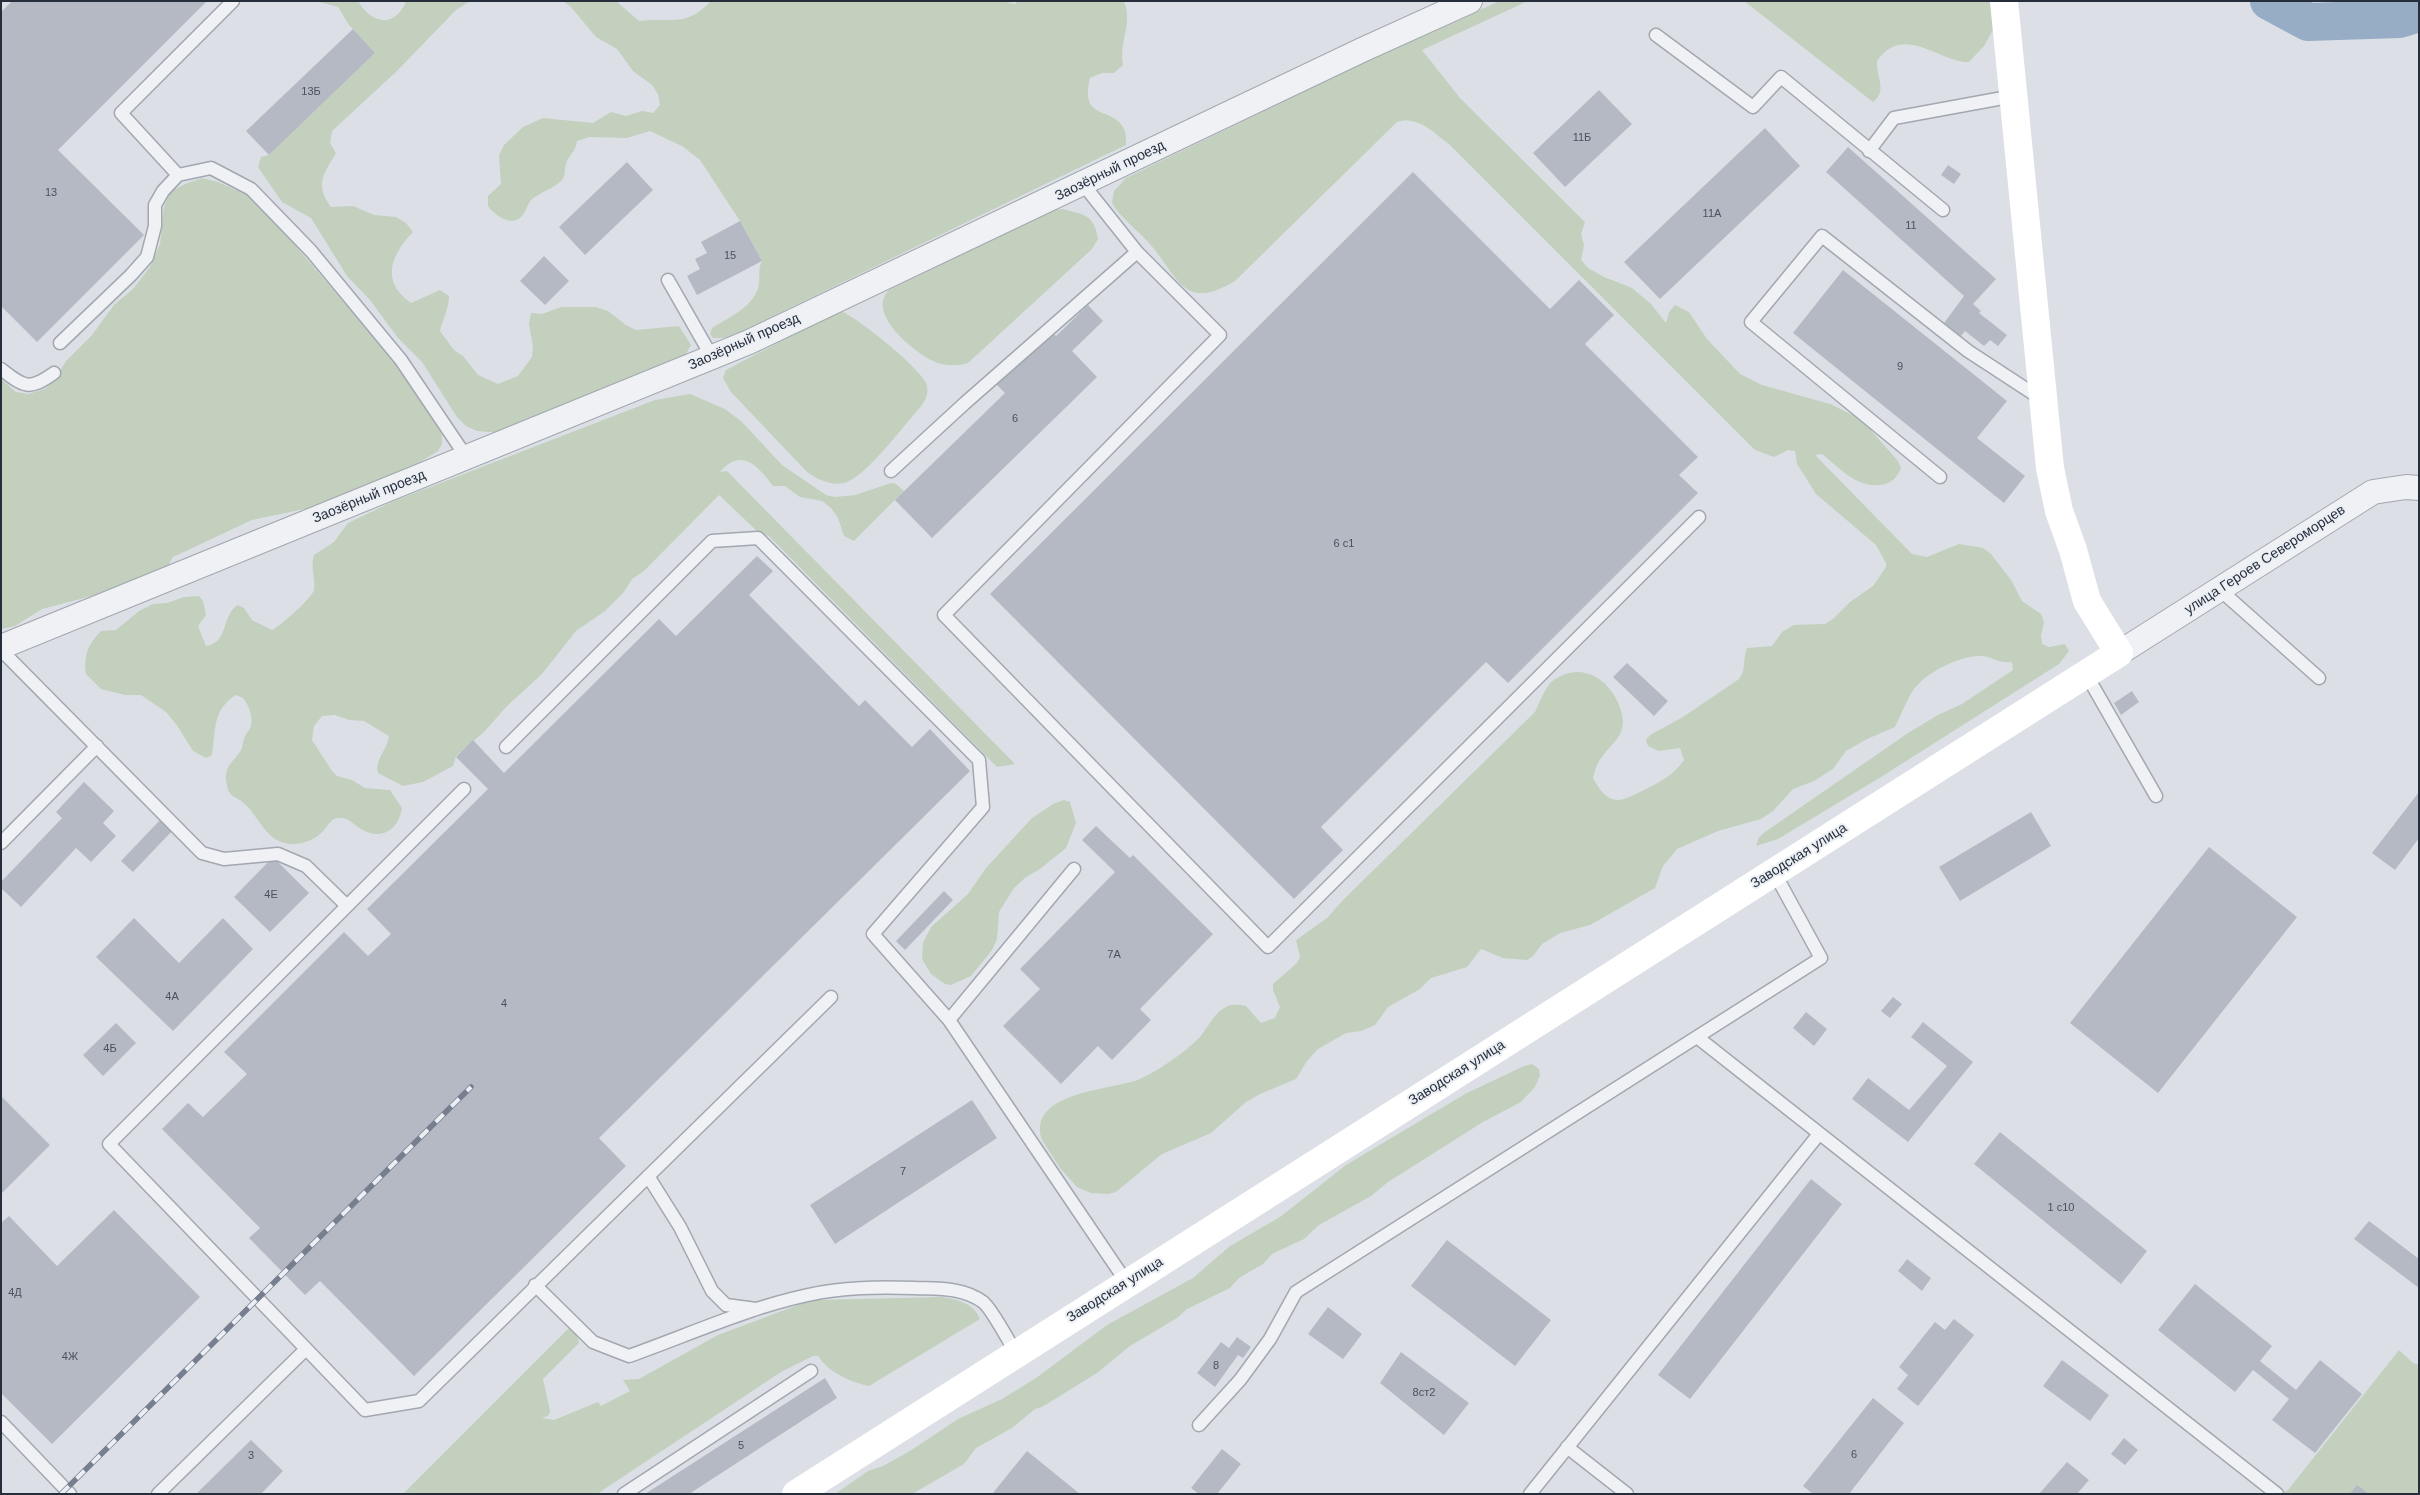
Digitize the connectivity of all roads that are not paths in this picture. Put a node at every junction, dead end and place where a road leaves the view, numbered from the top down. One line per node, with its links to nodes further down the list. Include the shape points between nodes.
1 (233, 1): 7 (lane, via 121,113)
2 (1470, 1): 8 (street, Заозёрный проезд)
3 (2004, 1): 5 (street)
4 (1656, 35): 6 (lane, via 1753,107 1781,77)
5 (2014, 96): 6 (lane, via 1894,118); 16 (street)
6 (1869, 151): 9 (lane)
7 (178, 175): 12 (lane, via 155,205 155,226 147,257); 17 (lane, via 211,168 251,189 311,251 401,360)
8 (1083, 184): 10 (lane); 13 (street, Заозёрный проезд)
9 (1943, 210)
10 (1137, 252): 18 (lane); 21 (lane, via 1220,335 944,615 1268,947)
11 (668, 280): 13 (lane)
12 (60, 343)
13 (712, 357): 17 (street, Заозёрный проезд)
14 (1, 369): 15 (lane, via 20,384 31,385)
15 (54, 372)
16 (2043, 400): 19 (lane, via 1968,351 1822,236 1751,322); 24 (street, via 2050,468 2059,511 2088,601)
17 (468, 458): 23 (street, Заозёрный проезд)
18 (891, 471)
19 (1940, 476)
20 (2419, 488): 22 (street, улица Героев Североморцев, via 2373,492)
21 (1699, 516)
22 (2219, 589): 24 (street, улица Героев Североморцев); 26 (lane)
23 (1, 649): 27 (lane)
24 (2119, 653): 25 (street, Заводская улица)
25 (2086, 674): 30 (lane); 33 (street, Заводская улица)
26 (2319, 678)
27 (97, 746): 31 (lane); 34 (lane, via 202,853 224,859 278,854 306,866)
28 (506, 746): 36 (lane, via 712,541 758,538 979,760 983,806 873,934)
29 (464, 789): 34 (lane)
30 (2156, 796)
31 (1, 843)
32 (1074, 869): 36 (lane)
33 (1774, 872): 37 (lane, via 1821,958); 40 (street, Заводская улица)
34 (346, 905): 43 (lane, via 109,1144)
35 (831, 997): 39 (lane)
36 (949, 1020): 40 (lane)
37 (1697, 1037): 38 (lane); 47 (lane, via 1296,1292 1270,1339 1240,1380)
38 (1819, 1134): 48 (lane); 55 (lane)
39 (648, 1176): 41 (lane); 42 (lane, via 680,1227 712,1291 726,1306)
40 (1127, 1283): 44 (street, Заводская улица)
41 (535, 1286): 42 (lane, via 593,1342 629,1356); 43 (lane, via 419,1401 365,1410)
42 (759, 1309): 44 (lane, via 808,1295 848,1289 945,1289 966,1293 985,1303)
43 (306, 1350): 50 (lane)
44 (1016, 1353): 52 (street, Заводская улица)
45 (811, 1371): 51 (lane)
46 (1, 1422): 49 (lane)
47 (1199, 1425)
48 (1568, 1448): 53 (lane); 54 (lane)
49 (70, 1494)
50 (158, 1494)
51 (624, 1494)
52 (796, 1494)
53 (1530, 1494)
54 (1627, 1494)
55 (2277, 1494)

